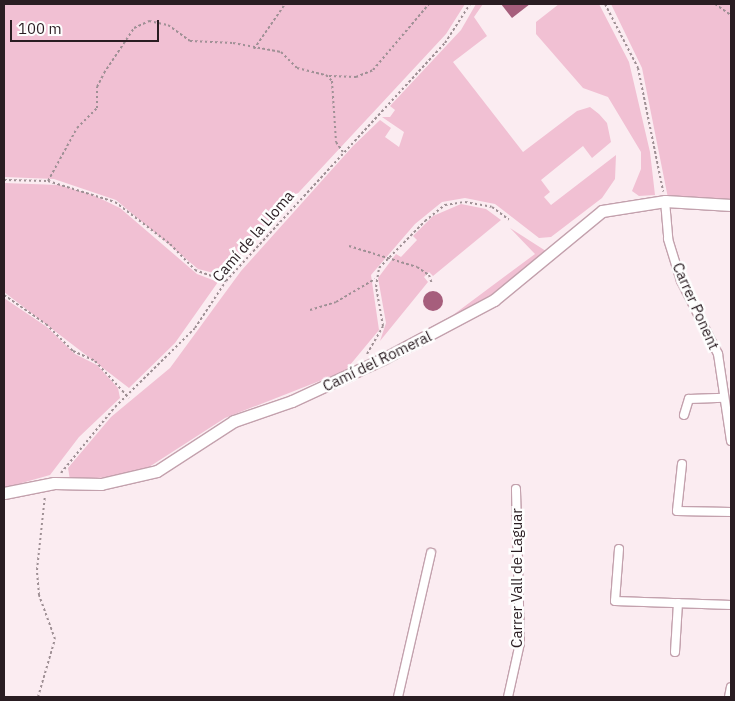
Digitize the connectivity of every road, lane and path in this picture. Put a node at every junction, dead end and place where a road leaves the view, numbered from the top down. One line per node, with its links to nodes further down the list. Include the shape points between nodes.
1 (285, 4): 7 (path)
2 (429, 4): 8 (path, via 373,70 356,77)
3 (470, 4): 9 (path, Camí de la Lloma, via 445,43)
4 (605, 4): 12 (path, via 638,68)
5 (715, 4): 6 (path)
6 (731, 15)
7 (253, 50): 8 (path, via 281,52 298,68); 11 (path, via 232,43 190,41 168,26 141,22 104,73 97,87 97,108 78,128)
8 (326, 75): 9 (path, via 332,81 336,142)
9 (343, 152): 18 (path, Camí de la Lloma)
10 (4, 180): 11 (path)
11 (48, 181): 18 (path, via 115,202 170,244 195,270)
12 (665, 200): 13 (street, Camí del Romeral); 22 (street, Camí del Romeral, via 602,211 494,300); 24 (street, Carrer Ponent, via 671,247 681,281 718,354)
13 (731, 205)
14 (509, 220): 16 (path, via 492,207 466,202 445,205)
15 (349, 246): 16 (path)
16 (389, 260): 17 (path); 19 (path, via 424,270)
17 (375, 279): 21 (path, via 336,302); 22 (path, via 383,326)
18 (226, 280): 23 (path, Camí de la Lloma, via 195,328)
19 (432, 284)
20 (4, 295): 23 (path, via 46,324 72,351 95,361)
21 (310, 310)
22 (362, 369): 28 (street, Camí del Romeral, via 292,401 234,421 157,471 101,484)
23 (129, 398): 28 (path, Camí de la Lloma, via 78,450)
24 (724, 398): 25 (street, via 689,399); 26 (street, Carrer Ponent)
25 (684, 415)
26 (731, 441)
27 (682, 464): 31 (street, via 677,511)
28 (54, 483): 30 (street, Camí del Romeral); 38 (path, Camí de la Lloma, via 45,495 37,570 39,595 55,639)
29 (516, 488): 40 (street, Carrer Vall de Laguar, via 520,643)
30 (4, 493)
31 (731, 512)
32 (619, 549): 34 (street, via 615,601)
33 (431, 553): 39 (street)
34 (678, 603): 35 (street); 36 (street)
35 (731, 605)
36 (675, 652)
37 (731, 687): 41 (street)
38 (38, 697)
39 (398, 697)
40 (508, 697)
41 (729, 697)

